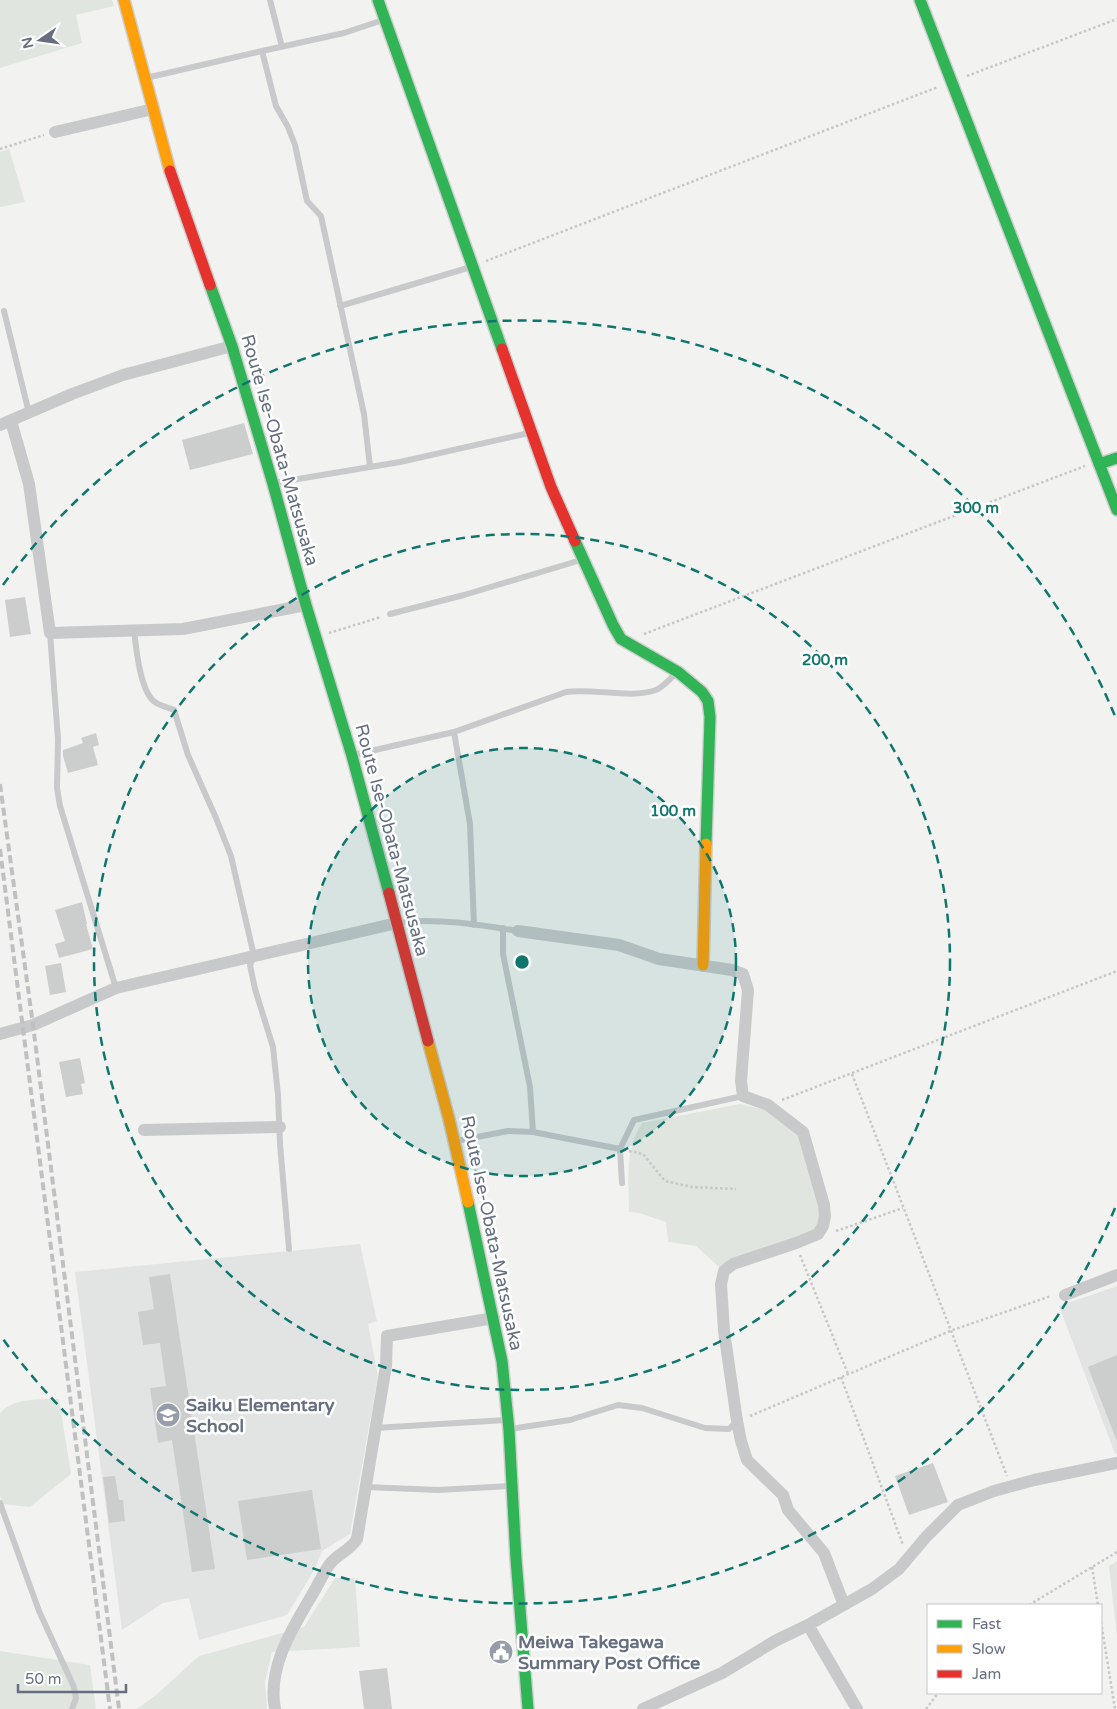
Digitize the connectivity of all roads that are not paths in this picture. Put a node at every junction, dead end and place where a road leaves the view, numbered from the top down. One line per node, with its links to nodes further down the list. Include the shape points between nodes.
1 (124, 0): 8 (main road, Route Ise-Obata-Matsusaka)
2 (270, 0): 6 (lane)
3 (378, 0): 5 (main road)
4 (920, 0): 19 (main road)
5 (385, 20): 6 (lane, via 344,34); 11 (main road)
6 (282, 47): 7 (lane)
7 (262, 51): 8 (lane); 12 (lane, via 276,106 296,145 307,202 321,216)
8 (144, 78): 9 (main road, Route Ise-Obata-Matsusaka)
9 (152, 109): 10 (street); 14 (main road, Route Ise-Obata-Matsusaka, via 169,170)
10 (55, 132)
11 (473, 267): 12 (lane); 17 (main road)
12 (340, 306): 20 (lane, via 364,414)
13 (4, 311): 15 (lane)
14 (232, 346): 15 (street, via 123,375); 21 (main road, Route Ise-Obata-Matsusaka)
15 (29, 413): 16 (street)
16 (5, 423): 27 (street, via 29,484)
17 (532, 432): 20 (lane); 23 (main road, via 551,487)
18 (1117, 458): 19 (main road)
19 (1099, 463): 22 (main road)
20 (370, 466): 21 (lane)
21 (273, 484): 24 (main road, Route Ise-Obata-Matsusaka)
22 (1117, 510)
23 (583, 559): 25 (lane); 28 (main road, via 622,639)
24 (306, 605): 26 (street, via 183,629); 30 (main road, Route Ise-Obata-Matsusaka)
25 (390, 614)
26 (134, 630): 27 (street); 35 (lane, via 140,670 148,694 154,702 174,710 188,755 231,856)
27 (50, 633): 37 (lane, via 58,739 56,788)
28 (678, 672): 29 (lane, via 657,689 566,692); 36 (main road, via 702,692 708,701 710,717)
29 (454, 732): 30 (lane); 32 (lane, via 470,824)
30 (352, 756): 31 (main road, Route Ise-Obata-Matsusaka)
31 (396, 923): 32 (lane, via 413,920); 35 (street); 43 (main road, Route Ise-Obata-Matsusaka)
32 (474, 925): 33 (lane)
33 (503, 928): 34 (lane); 42 (lane, via 503,954 530,1087)
34 (518, 931): 36 (street, via 619,945 659,959)
35 (254, 956): 37 (street); 40 (lane, via 250,965 254,989 273,1046)
36 (703, 965): 39 (street, via 743,974 748,990 741,1081)
37 (116, 988): 38 (street, via 32,1025)
38 (0, 1034)
39 (743, 1096): 44 (lane, via 634,1120); 50 (street, via 768,1105 803,1132 825,1216 818,1234 733,1264 724,1271 721,1284 724,1331)
40 (280, 1127): 41 (street); 46 (lane)
41 (144, 1130)
42 (533, 1132): 43 (lane, via 508,1131); 44 (lane)
43 (454, 1142): 49 (main road, Route Ise-Obata-Matsusaka)
44 (620, 1149): 45 (lane)
45 (622, 1183)
46 (289, 1249)
47 (1117, 1275): 48 (street)
48 (1065, 1295)
49 (494, 1318): 51 (main road, Route Ise-Obata-Matsusaka); 52 (street, via 387,1336 386,1366)
50 (737, 1421): 51 (lane, via 729,1429 705,1428 642,1408 618,1405 570,1420); 57 (street, via 747,1460 783,1495 788,1510 824,1553)
51 (508, 1425): 52 (lane); 54 (main road, Route Ise-Obata-Matsusaka)
52 (376, 1428): 55 (street)
53 (1117, 1463): 57 (street, via 1011,1486 958,1505 899,1569)
54 (513, 1486): 55 (lane, via 438,1490); 61 (main road, Route Ise-Obata-Matsusaka)
55 (365, 1487): 60 (street, via 358,1539 330,1564 296,1621 278,1661 274,1679)
56 (0, 1503): 59 (lane, via 39,1611 74,1687 76,1698)
57 (844, 1605): 58 (street)
58 (808, 1625): 62 (street, via 775,1640 722,1673); 63 (street)
59 (72, 1709)
60 (275, 1709)
61 (528, 1709)
62 (643, 1709)
63 (857, 1709)

